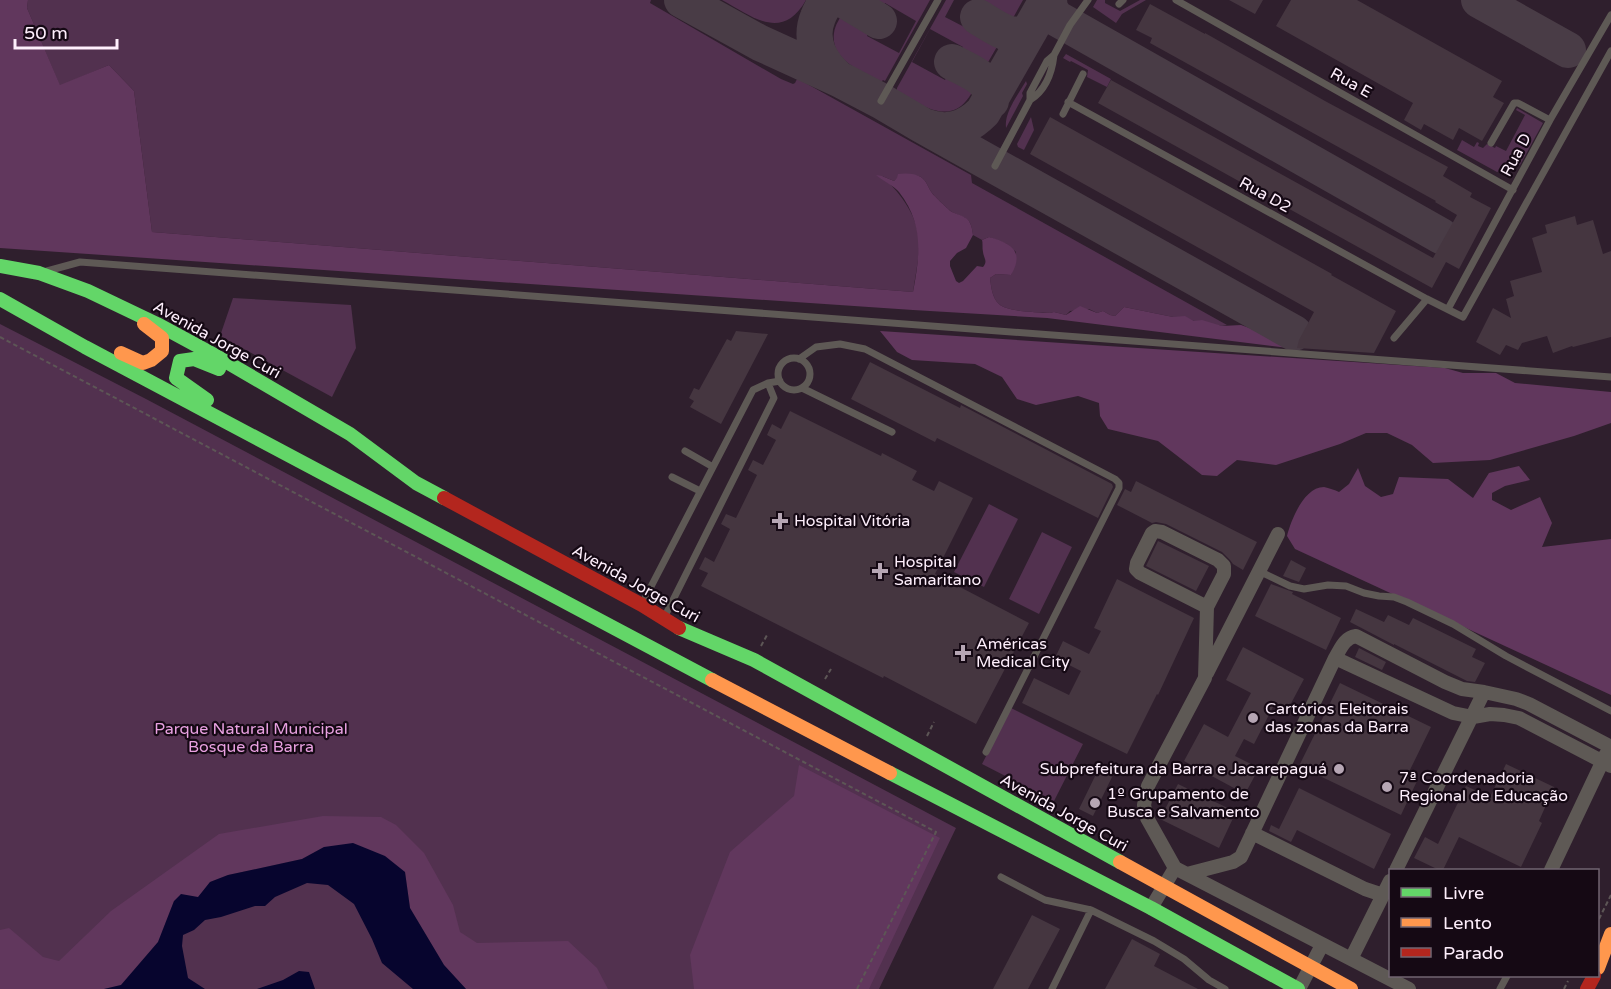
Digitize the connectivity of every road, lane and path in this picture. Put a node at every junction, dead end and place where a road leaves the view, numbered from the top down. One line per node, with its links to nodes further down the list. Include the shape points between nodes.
1 (938, 0): 7 (lane)
2 (1088, 0): 12 (lane, via 1047,61)
3 (1176, 0): 13 (lane, Rua E)
4 (1611, 15): 10 (lane, Rua D)
5 (1611, 51): 19 (lane, via 1463,317)
6 (1083, 74): 8 (lane)
7 (881, 101)
8 (1068, 102): 9 (lane); 18 (lane, Rua D2)
9 (1063, 114)
10 (1550, 120): 11 (lane, via 1514,103); 13 (lane, Rua D)
11 (1491, 142)
12 (995, 166)
13 (1513, 190): 19 (lane, Rua D)
14 (0, 266): 15 (main road, Avenida Jorge Curi)
15 (39, 273): 16 (main road, Avenida Jorge Curi); 24 (lane, via 80,262)
16 (98, 296): 20 (main road, via 147,325 162,339 162,351 151,362 140,363 71,327); 28 (main road, Avenida Jorge Curi, via 218,357)
17 (0, 299): 20 (main road, Avenida Jorge Curi)
18 (1427, 299): 19 (lane, Rua D2); 22 (lane)
19 (1448, 309)
20 (52, 328): 30 (main road, Avenida Jorge Curi)
21 (0, 338): 67 (path, via 936,832)
22 (1394, 338)
23 (799, 359): 25 (lane, via 789,359 780,366); 27 (lane, via 810,370 809,380); 46 (lane, via 816,347 840,344 865,349 1119,483)
24 (1611, 377)
25 (780, 381): 26 (lane); 27 (lane, via 792,390)
26 (768, 383): 32 (lane, via 753,390); 39 (lane, via 774,398)
27 (802, 388): 29 (lane)
28 (290, 400): 30 (main road, via 194,359 180,361 177,370 176,378); 37 (main road, Avenida Jorge Curi, via 350,434 416,483)
29 (892, 432)
30 (277, 448): 39 (main road, Avenida Jorge Curi)
31 (685, 451): 32 (lane)
32 (713, 467): 34 (lane)
33 (672, 477): 34 (lane)
34 (700, 491): 37 (lane)
35 (1278, 534): 36 (street)
36 (1259, 571): 41 (street); 43 (lane, via 1304,589 1346,586 1407,602)
37 (642, 605): 39 (main road, Avenida Jorge Curi)
38 (1207, 607): 38 (street, via 1136,569 1152,533 1162,532 1224,566 1224,574); 41 (street)
39 (668, 636): 54 (main road, Avenida Jorge Curi, via 754,660); 57 (main road, Avenida Jorge Curi)
40 (1335, 658): 42 (street, via 1343,643 1356,636 1445,682); 44 (street, via 1453,713); 48 (street)
41 (1205, 678): 51 (street, via 1148,786 1144,805 1147,818)
42 (1484, 692): 44 (street); 45 (street, via 1529,704)
43 (1611, 711)
44 (1473, 717): 47 (street, via 1490,714 1519,718); 49 (street)
45 (1610, 747): 47 (street)
46 (986, 752)
47 (1607, 764): 50 (street)
48 (1252, 833): 51 (street, via 1241,857 1233,862); 55 (street)
49 (1397, 869)
50 (1552, 869)
51 (1181, 871): 54 (street); 61 (street)
52 (1001, 877): 58 (lane, via 1045,900)
53 (1389, 883): 55 (street)
54 (1165, 886): 57 (street); 65 (main road, Avenida Jorge Curi)
55 (1383, 895): 63 (street)
56 (1611, 895): 59 (path)
57 (1151, 908): 70 (main road, Avenida Jorge Curi)
58 (1091, 910): 68 (lane); 69 (lane, via 1167,948)
59 (1599, 920)
60 (1611, 934): 64 (main road)
61 (1322, 945): 63 (street); 65 (street)
62 (1611, 946): 66 (main road)
63 (1351, 959): 72 (street)
64 (1599, 965)
65 (1311, 967): 70 (street); 71 (main road, Avenida Jorge Curi)
66 (1599, 967)
67 (857, 989)
68 (1052, 989)
69 (1225, 989)
70 (1298, 989)
71 (1351, 989)
72 (1409, 989)

